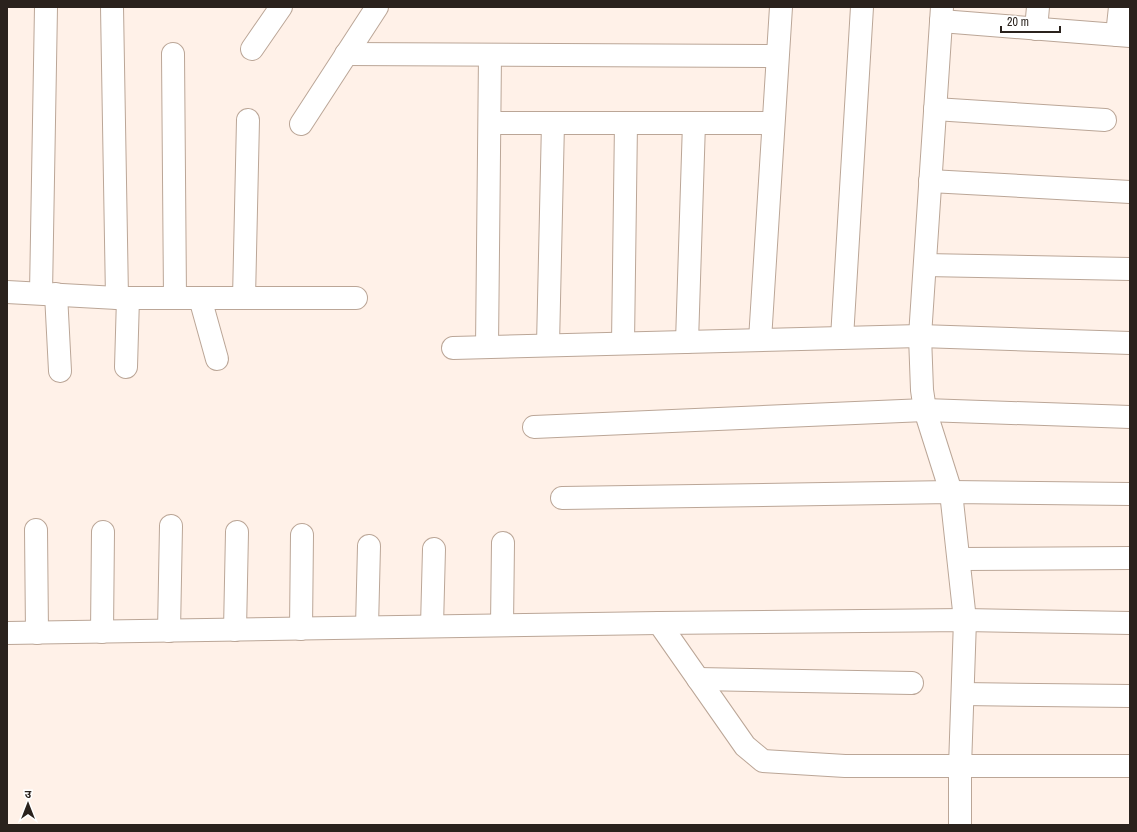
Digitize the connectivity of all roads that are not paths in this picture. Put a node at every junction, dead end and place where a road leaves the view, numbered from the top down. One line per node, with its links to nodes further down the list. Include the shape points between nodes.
1 (46, 7): 31 (street)
2 (112, 7): 32 (street)
3 (282, 7): 12 (street)
4 (377, 7): 14 (street)
5 (781, 7): 16 (street)
6 (862, 7): 38 (street)
7 (1038, 7): 10 (street)
8 (1120, 7): 11 (street)
9 (942, 14): 10 (street); 17 (street)
10 (1036, 29): 11 (street)
11 (1123, 36)
12 (252, 49)
13 (173, 54): 33 (street)
14 (346, 54): 15 (street); 25 (street)
15 (490, 54): 16 (street); 20 (street)
16 (777, 56): 24 (street)
17 (935, 109): 19 (street); 26 (street)
18 (248, 120): 35 (street)
19 (1105, 120)
20 (490, 123): 21 (street); 44 (street)
21 (553, 123): 22 (street); 43 (street)
22 (626, 123): 23 (street); 41 (street)
23 (694, 123): 24 (street); 40 (street)
24 (773, 123): 39 (street)
25 (301, 124)
26 (930, 181): 27 (street); 28 (street)
27 (1130, 192)
28 (925, 265): 29 (street); 37 (street)
29 (1130, 269)
30 (7, 292): 31 (street)
31 (49, 294): 32 (street); 48 (street)
32 (123, 298): 33 (street); 47 (street)
33 (175, 298): 34 (street)
34 (200, 298): 35 (street); 46 (street)
35 (244, 298): 36 (street)
36 (356, 298)
37 (920, 336): 38 (street); 42 (street); 49 (street)
38 (842, 338): 39 (street)
39 (760, 340): 40 (street)
40 (687, 342): 41 (street)
41 (624, 343): 43 (street)
42 (1130, 343)
43 (548, 345): 44 (street)
44 (487, 347): 45 (street)
45 (453, 348)
46 (217, 359)
47 (126, 367)
48 (60, 371)
49 (925, 410): 50 (street); 51 (street); 52 (street)
50 (1130, 417)
51 (534, 427)
52 (951, 492): 53 (street); 54 (street); 64 (street)
53 (1130, 494)
54 (562, 498)
55 (171, 526): 72 (street)
56 (36, 530): 76 (street)
57 (103, 532): 74 (street)
58 (237, 532): 73 (street)
59 (302, 535): 71 (street)
60 (503, 543): 68 (street)
61 (369, 546): 70 (street)
62 (434, 549): 69 (street)
63 (1130, 558): 64 (street)
64 (960, 559): 65 (street)
65 (965, 620): 66 (street); 67 (street); 79 (street)
66 (649, 623): 68 (street); 77 (street)
67 (1130, 623)
68 (502, 625): 69 (street)
69 (432, 626): 70 (street)
70 (367, 627): 71 (street)
71 (301, 629): 73 (street)
72 (169, 630): 73 (street); 74 (street)
73 (235, 630)
74 (102, 632): 76 (street)
75 (7, 633): 76 (street)
76 (37, 633)
77 (698, 679): 78 (street); 82 (street, via 745,746 763,761 845,766)
78 (912, 684)
79 (963, 694): 80 (street); 82 (street)
80 (1130, 696)
81 (1130, 766): 82 (street)
82 (960, 767): 83 (street)
83 (960, 825)

